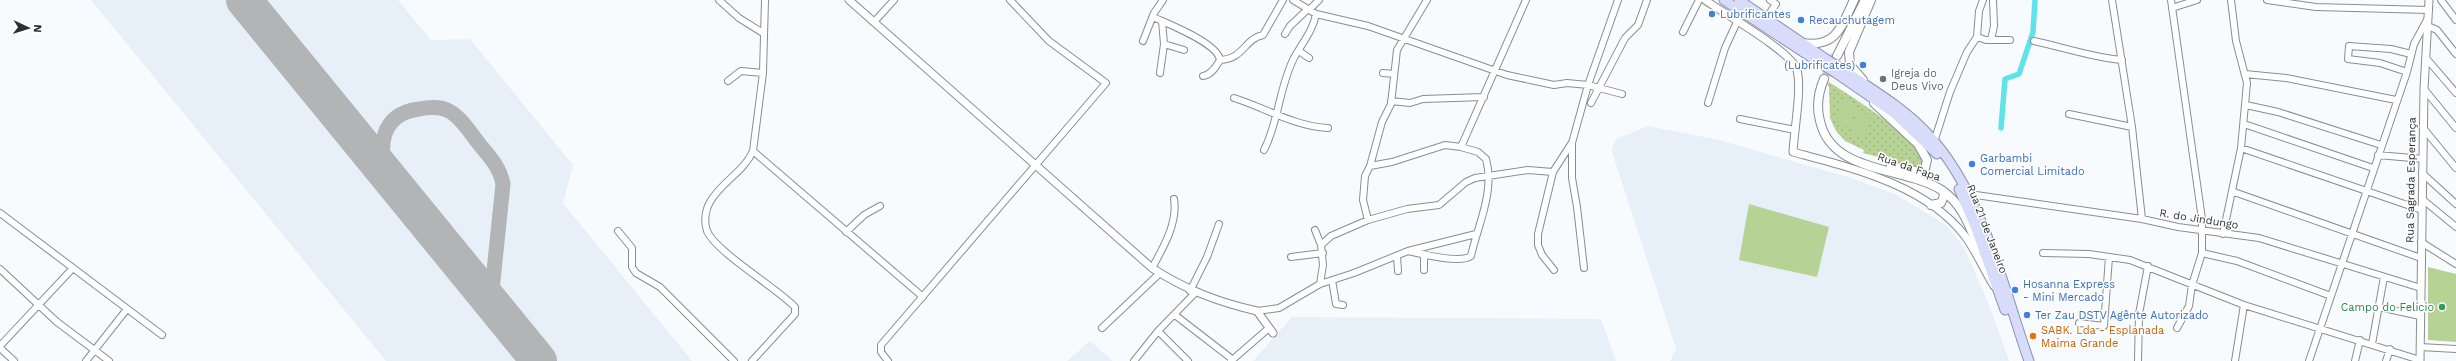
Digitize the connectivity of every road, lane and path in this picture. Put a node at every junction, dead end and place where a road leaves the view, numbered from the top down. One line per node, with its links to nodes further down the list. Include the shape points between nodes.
1 (719, 0): 45 (street, via 739,18)
2 (765, 0): 45 (street)
3 (849, 0): 41 (street)
4 (894, 0): 41 (street)
5 (1010, 0): 106 (street, via 1049,41 1106,83)
6 (1163, 0): 37 (street)
7 (1283, 0): 61 (street, via 1263,35 1257,37 1234,58)
8 (1293, 0): 34 (street)
9 (1319, 0): 34 (street)
10 (1427, 0): 48 (street)
11 (1526, 0): 65 (street)
12 (1618, 0): 74 (street)
13 (1647, 0): 75 (street, via 1638,25 1625,38)
14 (1699, 0): 44 (street)
15 (1704, 0): 42 (street)
16 (1724, 0): 63 (main road, Rua 21 de Janeiro)
17 (1739, 0): 38 (main road, Rua 21 de Janeiro)
18 (1770, 0): 32 (street)
19 (1854, 0): 53 (main road, via 1833,38 1823,44)
20 (1862, 0): 21 (main road, via 1836,55)
21 (1865, 0)
22 (1871, 0): 78 (main road, via 1852,40 1848,58 1852,68)
23 (1983, 0): 47 (street, via 1979,11)
24 (1993, 0): 49 (street, via 1994,26)
25 (2112, 0): 62 (street)
26 (2171, 0): 33 (street)
27 (2197, 0): 33 (street)
28 (2231, 0): 71 (street, via 2236,41)
29 (2267, 0): 36 (street, via 2316,7)
30 (2429, 0): 36 (street, Rua Sagrada Esperança)
31 (2441, 0): 39 (street)
32 (1777, 2): 38 (street)
33 (2172, 8): 130 (street)
34 (1309, 10): 35 (street); 46 (street, via 1290,26)
35 (1316, 14): 48 (street, via 1355,22); 56 (street, via 1309,35)
36 (2428, 14): 43 (street, Rua Sagrada Esperança); 57 (street)
37 (1153, 17): 40 (street); 52 (street)
38 (1766, 18): 53 (main road, Rua 21 de Janeiro)
39 (2456, 20)
40 (1162, 21): 54 (street); 61 (street, via 1207,44 1217,53)
41 (874, 22): 106 (street)
42 (1737, 22): 86 (street, via 1725,48); 96 (street, via 1778,49 1794,64 1798,86)
43 (2428, 26): 58 (street, via 2437,30); 60 (street, Rua Sagrada Esperança)
44 (1682, 32)
45 (763, 33): 67 (street)
46 (1285, 34)
47 (1977, 37): 49 (street); 97 (street, via 1967,52 1950,92)
48 (1403, 40): 65 (street); 70 (street, via 1395,58)
49 (1991, 40): 50 (street)
50 (2010, 40)
51 (2034, 40): 62 (street, via 2090,53 2103,59)
52 (1143, 41)
53 (1802, 43): 63 (main road, Rua 21 de Janeiro)
54 (1164, 44): 55 (street); 68 (street)
55 (1184, 50)
56 (1299, 51): 59 (street); 88 (street, via 1289,68)
57 (2411, 54): 66 (street); 66 (street, via 2386,49 2349,46 2348,48 2348,59 2380,63)
58 (2456, 54)
59 (1309, 58)
60 (2426, 58): 76 (street, Rua Sagrada Esperança); 79 (street)
61 (1220, 60): 72 (street, via 1210,73)
62 (2122, 60): 93 (street)
63 (1824, 62): 64 (main road, Rua 21 de Janeiro, bridge)
64 (1838, 70): 77 (main road, Rua 21 de Janeiro); 78 (main road)
65 (1496, 71): 74 (street, via 1554,85); 81 (street)
66 (2407, 72): 83 (street)
67 (763, 73): 73 (street, via 741,71); 103 (street)
68 (1160, 73)
69 (1383, 73): 70 (street)
70 (1394, 74): 84 (street)
71 (2245, 74): 83 (street, via 2286,78); 87 (street)
72 (1203, 76)
73 (728, 80)
74 (1588, 85): 75 (street); 98 (street)
75 (1598, 89): 80 (street); 85 (street)
76 (2424, 89): 94 (street, Rua Sagrada Esperança); 95 (street)
77 (1861, 91): 113 (main road, Rua da Fapa, via 1922,148 1927,163 1923,171 1916,172 1867,159 1840,145 1822,118 1821,101 1825,80 1818,97 1818,115 1824,133 1835,147 1859,162 1925,182); 162 (main road, Rua 21 de Janeiro, via 1910,126 1942,161 1970,213)
78 (1874, 91): 97 (main road, via 1903,111)
79 (2456, 93)
80 (1622, 94)
81 (1484, 97): 84 (street, via 1423,99 1410,103); 100 (street)
82 (1234, 98): 88 (street)
83 (2396, 100): 99 (street)
84 (1391, 101): 107 (street)
85 (1591, 103)
86 (1708, 103)
87 (2246, 105): 91 (street); 99 (street, via 2278,112)
88 (1276, 114): 92 (street, via 1295,123); 102 (street)
89 (2070, 114): 93 (street)
90 (1740, 119): 96 (street)
91 (2244, 124): 101 (street); 108 (street)
92 (1328, 128)
93 (2132, 128): 124 (street)
94 (2423, 128): 105 (street, Rua Sagrada Esperança); 109 (street)
95 (2456, 128)
96 (1794, 130): 120 (street, via 1793,152 1874,177)
97 (1934, 142): 116 (main road, via 1952,164)
98 (1572, 143): 110 (street); 151 (street, via 1572,178 1578,207)
99 (2381, 145): 104 (street)
100 (1462, 147): 107 (street, via 1442,146 1392,162); 112 (street, via 1483,155)
101 (2242, 148): 114 (street); 115 (street)
102 (1264, 150)
103 (753, 151): 131 (street); 194 (street, via 750,158 716,192 709,204 706,223 708,231 719,245 795,307 795,314)
104 (2378, 155): 105 (street); 108 (street)
105 (2423, 159): 111 (street, Rua Sagrada Esperança)
106 (1036, 166): 150 (street); 165 (street)
107 (1370, 166): 125 (street, via 1364,176 1363,192)
108 (2373, 168): 115 (street)
109 (2456, 168)
110 (1553, 172): 112 (street, via 1535,169); 154 (street, via 1538,234 1542,255)
111 (2422, 174): 118 (street, Rua Sagrada Esperança); 119 (street)
112 (1488, 176): 125 (street, via 1470,180 1439,205 1407,209); 132 (street, via 1484,208)
113 (1943, 191): 120 (main road, via 1941,203); 162 (main road, Rua da Fapa, via 1963,212)
114 (2234, 192): 133 (street); 134 (street)
115 (2365, 192): 122 (street); 134 (street)
116 (1969, 194): 124 (street, R. do Jindungo); 199 (main road, via 1980,218)
117 (1174, 199): 150 (street, via 1172,223 1167,239)
118 (2422, 199): 122 (street, Rua Sagrada Esperança); 127 (street)
119 (2456, 204)
120 (1931, 205): 162 (street, via 1965,237)
121 (880, 206): 131 (street, via 864,215)
122 (2422, 210): 135 (street, Rua Sagrada Esperança)
123 (0, 213): 149 (street)
124 (2142, 219): 130 (street, R. do Jindungo)
125 (1368, 220): 136 (street, via 1332,236)
126 (1219, 224): 163 (street)
127 (2456, 227)
128 (1315, 230): 136 (street)
129 (618, 231): 193 (street, via 632,248 632,267 636,274 660,287)
130 (2204, 231): 133 (street, R. do Jindungo); 138 (street)
131 (846, 232): 165 (street)
132 (1476, 234): 137 (street); 141 (street, via 1471,256 1467,259)
133 (2224, 234): 146 (street, R. do Jindungo, via 2275,242)
134 (2351, 235): 145 (street); 146 (street)
135 (2422, 242): 145 (street, Rua Sagrada Esperança); 147 (street)
136 (1321, 245): 139 (street)
137 (1408, 251): 141 (street); 142 (street)
138 (2202, 252): 160 (street); 164 (street, via 2237,261)
139 (1323, 253): 143 (street); 159 (street)
140 (2043, 253): 144 (street)
141 (1424, 254): 153 (street)
142 (1396, 256): 155 (street); 158 (street)
143 (1291, 257)
144 (2108, 257): 148 (street); 174 (street, via 2104,326)
145 (2421, 258): 161 (street, Rua Sagrada Esperança)
146 (2342, 263): 157 (street, R. do Jindungo); 164 (street)
147 (2456, 264)
148 (2148, 266): 160 (street); 200 (street, via 2139,314)
149 (73, 268): 168 (street); 170 (street)
150 (1152, 268): 156 (street)
151 (1584, 268)
152 (0, 269): 168 (street)
153 (1424, 270)
154 (1554, 270)
155 (1398, 271)
156 (1160, 273): 163 (street); 176 (street)
157 (2384, 276): 161 (street, R. do Jindungo); 169 (street)
158 (1332, 280): 159 (street); 166 (street, via 1336,304)
159 (1320, 284): 171 (street, via 1279,308)
160 (2192, 285): 167 (street); 177 (street, via 2189,306)
161 (2421, 288): 173 (street, Rua Sagrada Esperança)
162 (1998, 291): 198 (main road, Rua 21 de Janeiro)
163 (1193, 292): 171 (street, via 1223,303); 172 (street)
164 (2330, 296): 175 (street)
165 (923, 297): 195 (street, via 881,345 881,352)
166 (1343, 305)
167 (2244, 305): 175 (street); 201 (street)
168 (39, 306): 183 (street); 187 (street)
169 (2378, 307): 173 (street); 182 (street)
170 (127, 309): 180 (street); 187 (street)
171 (1257, 311): 178 (street)
172 (1175, 315): 179 (street); 188 (street)
173 (2420, 316): 184 (street, Rua Sagrada Esperança)
174 (2079, 323)
175 (2320, 327): 181 (street); 202 (street)
176 (1102, 328)
177 (2177, 328)
178 (1271, 330): 188 (street)
179 (1158, 331): 196 (street); 197 (street)
180 (162, 335)
181 (2360, 340): 182 (street); 203 (street)
182 (2372, 344): 185 (street)
183 (0, 347): 190 (street)
184 (2420, 347): 186 (street); 189 (street, Rua Sagrada Esperança)
185 (2390, 349): 189 (street); 204 (street)
186 (2456, 349)
187 (94, 350): 191 (street); 192 (street)
188 (1232, 360)
189 (2420, 360)
190 (14, 361)
191 (86, 361)
192 (109, 361)
193 (734, 361)
194 (752, 361)
195 (888, 361)
196 (1134, 361)
197 (1188, 361)
198 (2023, 361)
199 (2029, 361)
200 (2138, 361)
201 (2235, 361)
202 (2309, 361)
203 (2355, 361)
204 (2386, 361)

